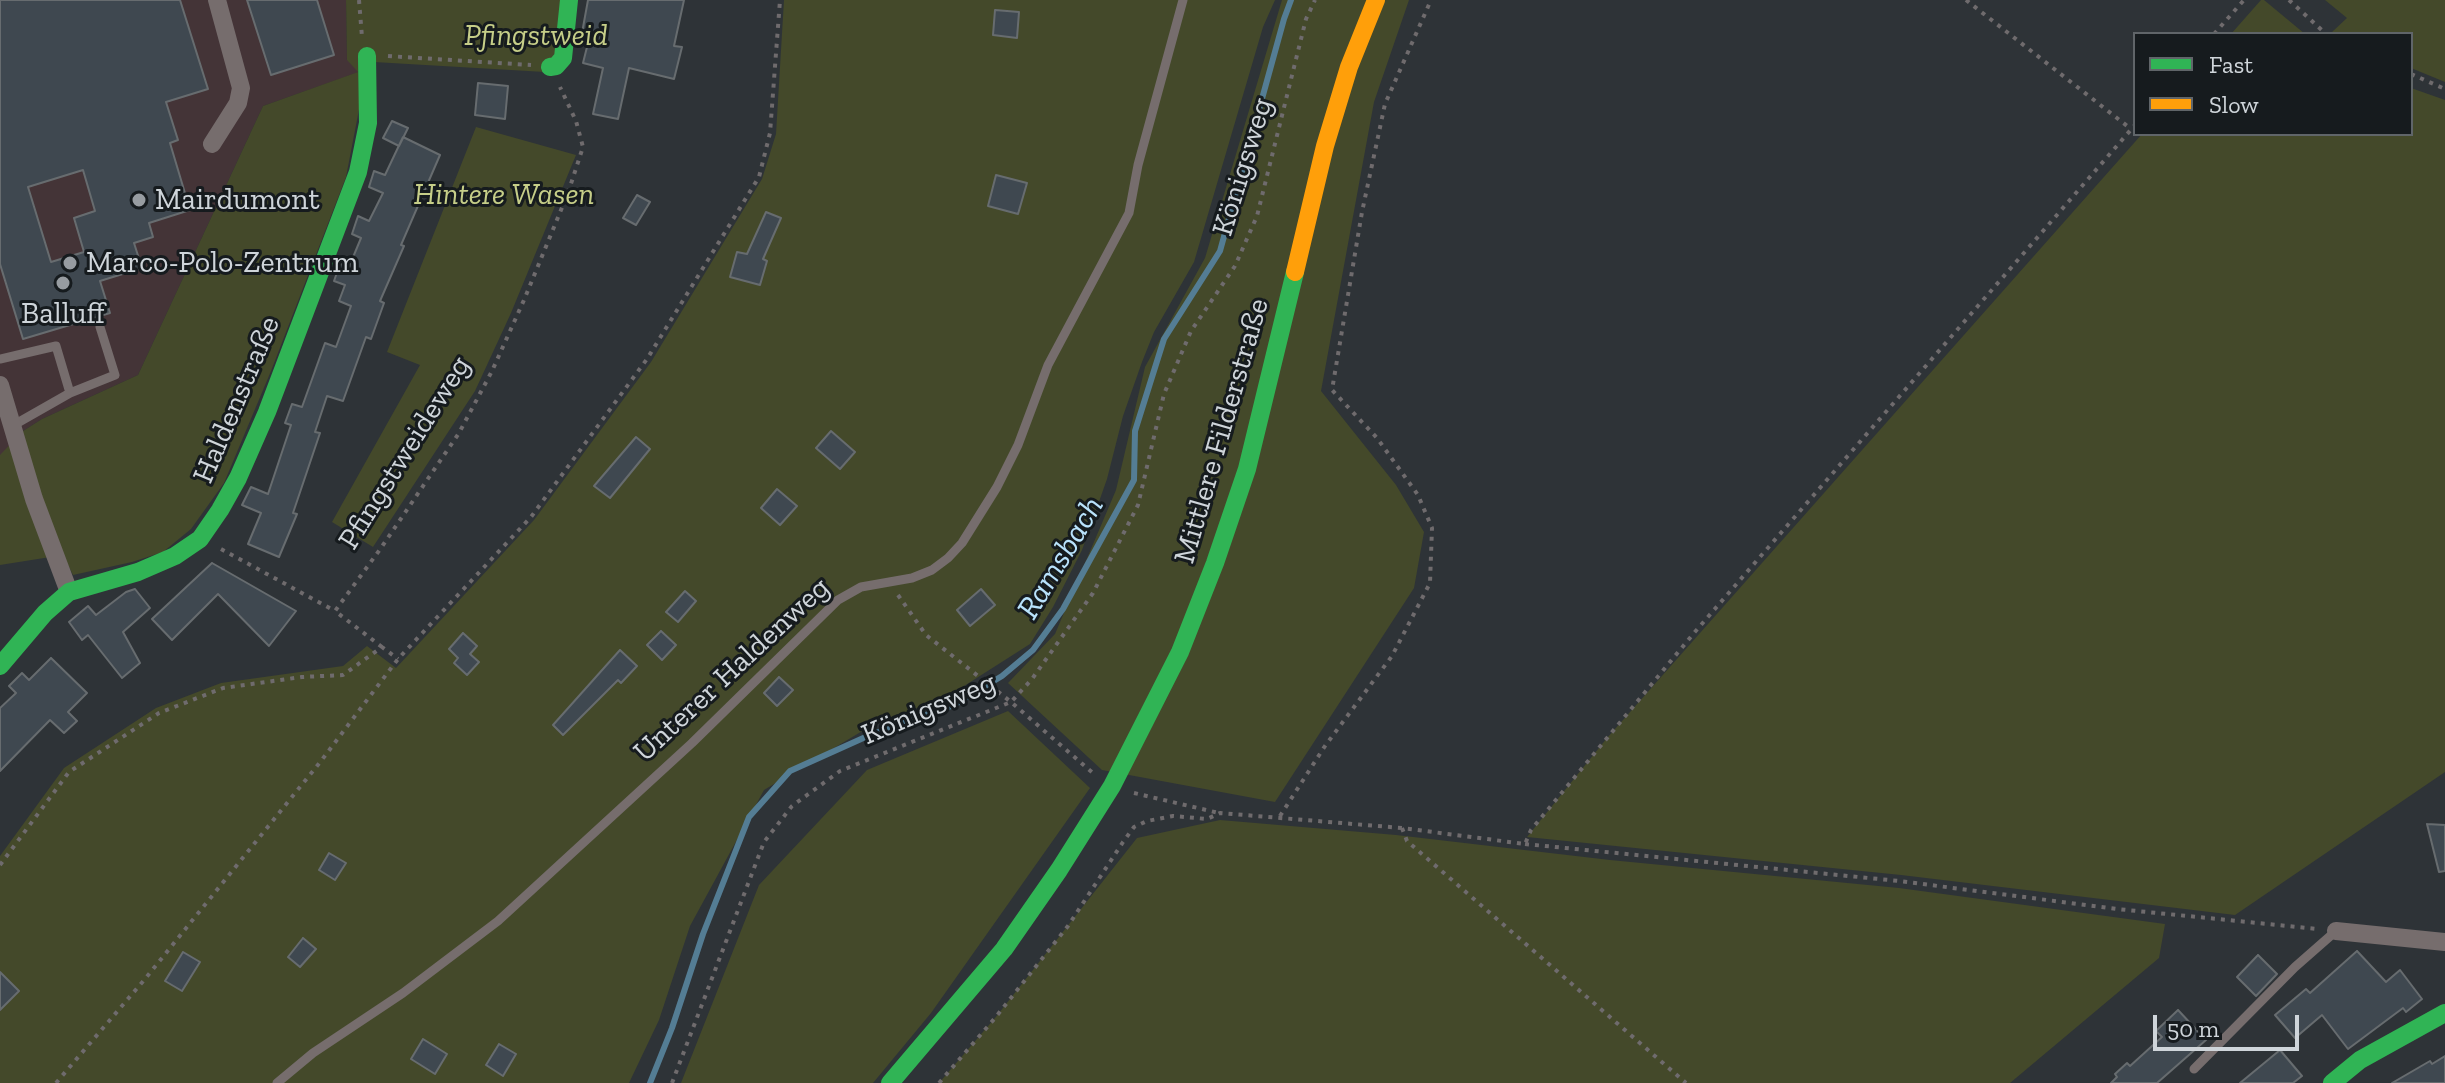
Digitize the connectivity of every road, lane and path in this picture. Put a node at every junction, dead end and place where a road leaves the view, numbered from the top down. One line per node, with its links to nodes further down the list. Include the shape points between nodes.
1 (217, 0): 19 (street, via 241,88 238,103)
2 (359, 0): 14 (path)
3 (569, 0): 15 (main road, via 563,58)
4 (780, 0): 30 (path, via 770,133 759,177 647,359 531,517)
5 (1183, 0): 26 (lane, Unterer Haldenweg, via 1129,213 1048,365 997,487 948,558 932,570)
6 (1315, 0): 32 (path, Königsweg, via 1257,216 1235,266 1191,331 1164,394 1138,505 1093,593)
7 (1376, 0): 44 (main road, Mittlere Filderstraße, via 1325,146 1247,469 1180,652 1119,773 1059,870 1004,949)
8 (1431, 0): 33 (path, via 1385,104 1332,390 1377,438 1418,495 1432,528 1430,583 1392,656)
9 (1966, 0): 18 (path)
10 (2244, 0): 12 (path)
11 (2289, 0): 13 (path)
12 (2216, 32)
13 (2324, 32)
14 (367, 56): 15 (path); 25 (main road, Haldenstraße, via 368,123 358,172 267,412 229,495)
15 (550, 67): 28 (path, Pfingstweideweg, via 583,147 568,193 492,371 459,433)
16 (2413, 75): 17 (path)
17 (2445, 89)
18 (2133, 127): 35 (path, via 1694,633 1531,830)
19 (212, 144)
20 (100, 327): 23 (lane, via 115,375)
21 (0, 359): 23 (lane, via 56,346)
22 (0, 385): 24 (street)
23 (70, 393): 24 (lane)
24 (6, 421): 27 (street)
25 (200, 539): 27 (main road, via 156,565); 28 (path)
26 (892, 582): 32 (path, via 926,635); 42 (lane, Unterer Haldenweg, via 861,587 838,600 498,921)
27 (69, 592): 31 (main road)
28 (335, 611): 29 (path)
29 (382, 647): 30 (path); 36 (path, via 343,675 223,688 159,713 69,772)
30 (398, 659): 41 (path)
31 (0, 666)
32 (1011, 702): 43 (path, Königsweg, via 840,771 792,806 764,842)
33 (1279, 818): 34 (path); 45 (path, via 1220,813 1207,819 1160,818 1134,827 1068,926)
34 (1402, 828): 35 (path); 46 (path, via 1407,841)
35 (1525, 844): 37 (path)
36 (0, 865)
37 (2336, 931): 38 (street); 40 (lane)
38 (2445, 942)
39 (2445, 1013): 47 (main road, via 2360,1060)
40 (2194, 1069)
41 (56, 1083)
42 (277, 1083)
43 (672, 1083)
44 (890, 1083)
45 (939, 1083)
46 (1686, 1083)
47 (2332, 1083)

